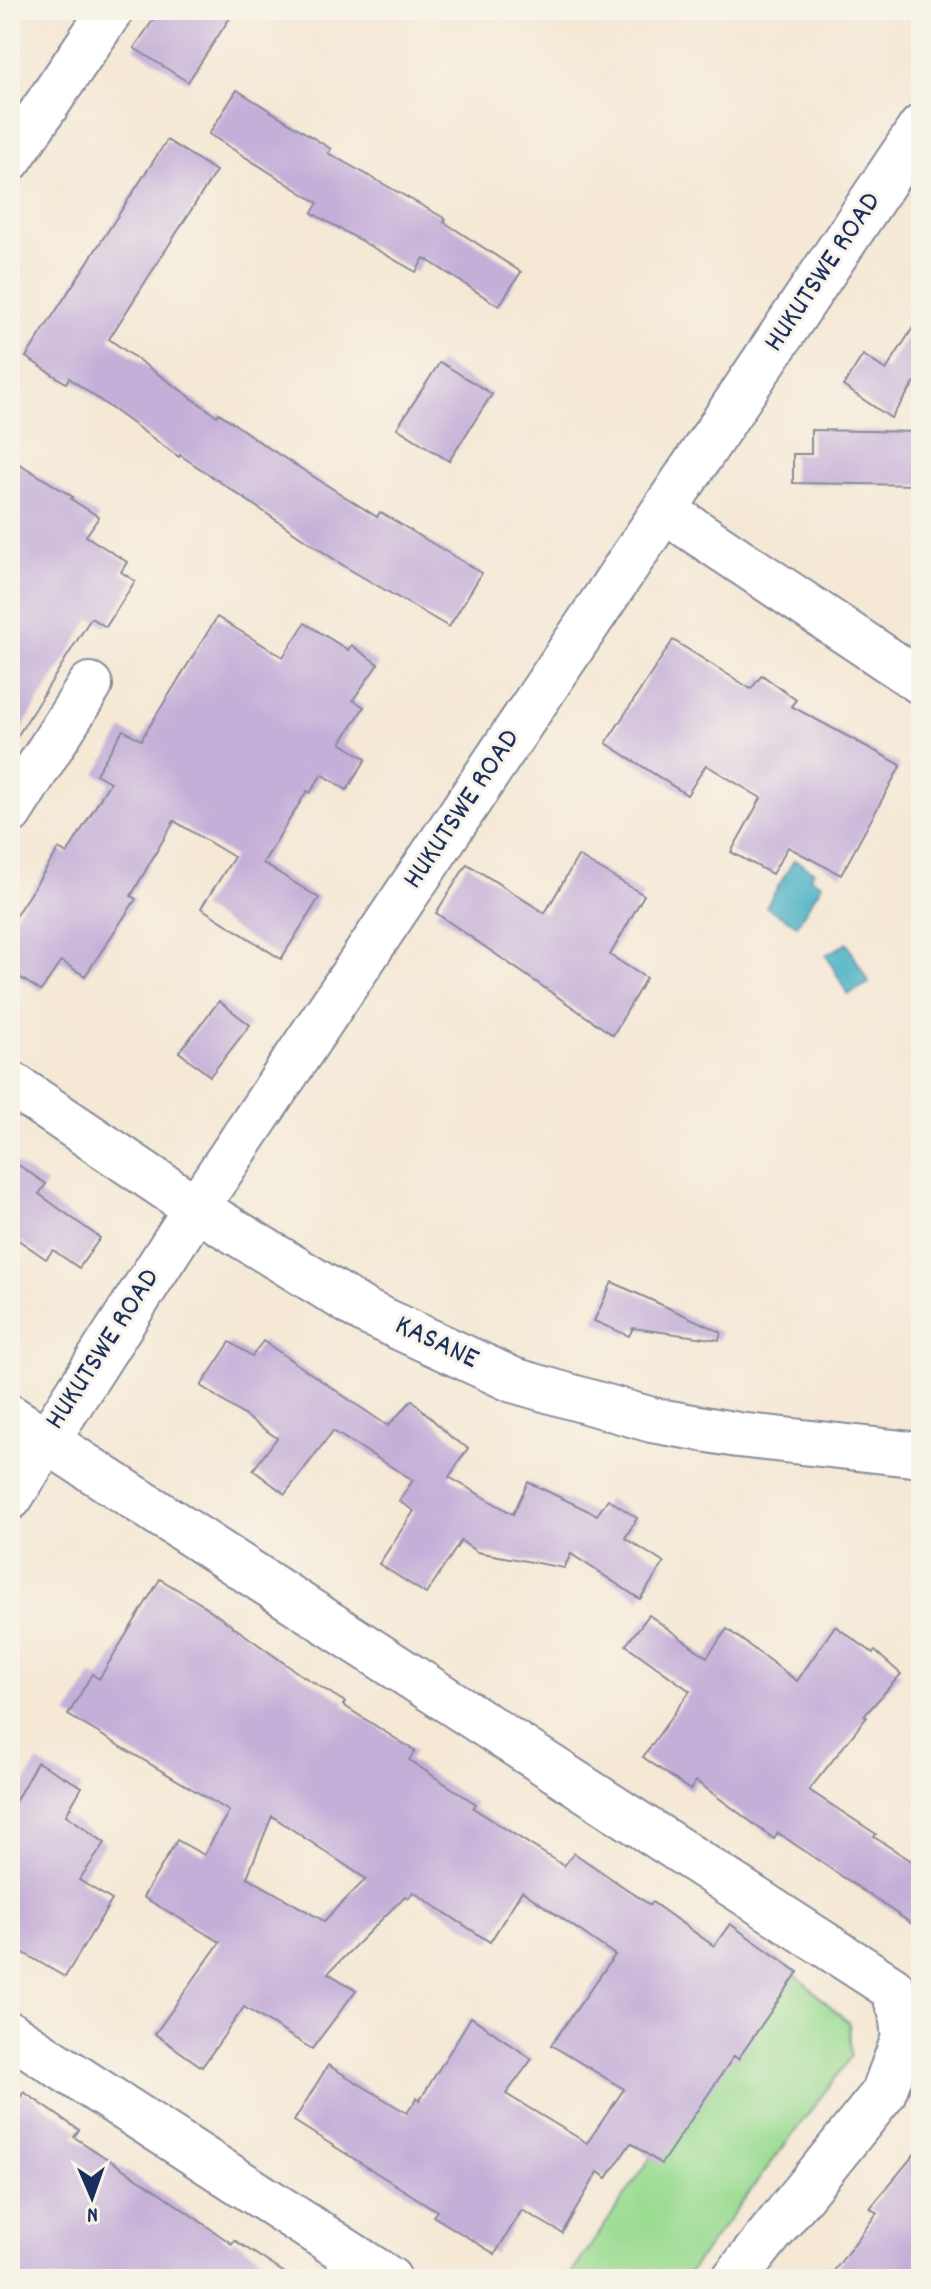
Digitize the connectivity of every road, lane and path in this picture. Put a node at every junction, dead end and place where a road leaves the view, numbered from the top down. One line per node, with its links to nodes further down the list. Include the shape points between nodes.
1 (111, 10): 3 (street)
2 (921, 127): 4 (street, HUKUTSWE ROAD)
3 (10, 159)
4 (665, 511): 5 (street); 9 (street, HUKUTSWE ROAD)
5 (921, 682)
6 (90, 685): 7 (street)
7 (10, 812)
8 (10, 1083): 9 (street, KASANE)
9 (196, 1208): 11 (street, HUKUTSWE ROAD); 12 (street, KASANE, via 366,1312 513,1380 652,1420)
10 (10, 1417): 11 (street)
11 (47, 1440): 13 (street, HUKUTSWE ROAD); 16 (street, via 892,1988 904,2038 883,2094)
12 (921, 1455)
13 (10, 1498)
14 (10, 2034): 15 (street)
15 (389, 2279)
16 (734, 2279)

